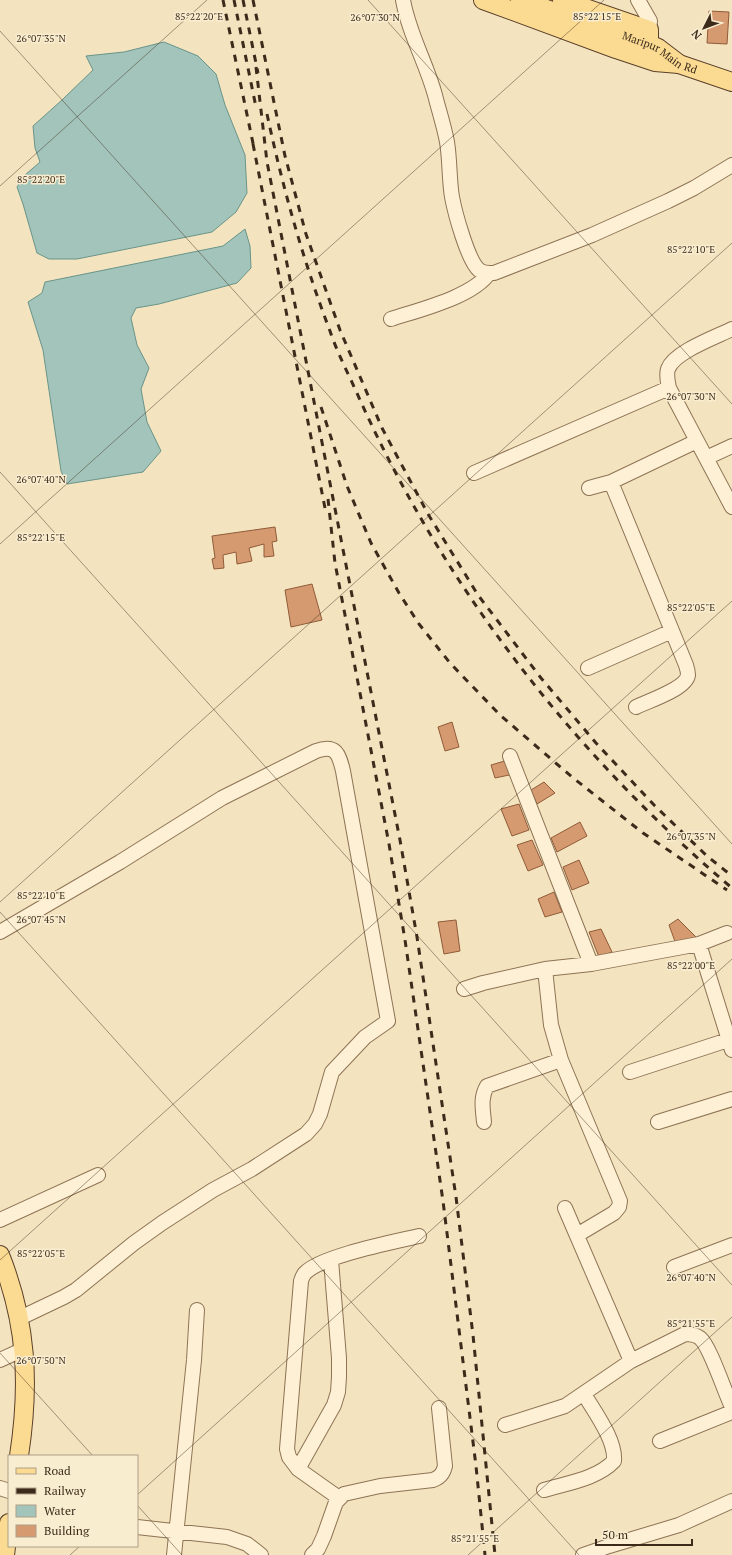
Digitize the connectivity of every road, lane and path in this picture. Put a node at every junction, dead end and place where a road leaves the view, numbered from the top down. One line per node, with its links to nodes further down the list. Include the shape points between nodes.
1 (403, 0): 11 (street, via 409,28 430,80 443,125 452,198 461,231 474,263 480,271)
2 (483, 0): 7 (main road)
3 (520, 0): 7 (main road, Maripur Main Rd, via 579,19)
4 (562, 0): 6 (main road)
5 (638, 0): 6 (street, via 650,21)
6 (649, 37): 7 (main road, Maripur Main Rd); 8 (main road, Maripur Main Rd, via 658,48)
7 (618, 42): 8 (main road, via 655,62)
8 (679, 64): 9 (main road, Maripur Main Rd)
9 (732, 82)
10 (732, 165): 11 (street, via 694,188 592,235)
11 (489, 273): 12 (street, via 484,281 470,290)
12 (391, 319)
13 (732, 329): 14 (street, via 690,350 672,363 668,370)
14 (669, 388): 15 (street); 18 (street)
15 (697, 441): 17 (street); 19 (street)
16 (732, 446): 17 (street)
17 (706, 458): 21 (street)
18 (474, 473)
19 (611, 482): 20 (street); 22 (street)
20 (589, 488)
21 (732, 507)
22 (672, 631): 23 (street); 24 (street, via 688,675 684,683 677,688)
23 (588, 668)
24 (636, 707)
25 (510, 756): 29 (street)
26 (0, 932): 49 (street, via 120,862 222,798 316,751 330,748 340,757 343,771 388,1021 365,1038 332,1072 320,1114 306,1134 162,1223 76,1290)
27 (727, 933): 28 (street)
28 (699, 944): 29 (street); 32 (street)
29 (591, 964): 30 (street)
30 (545, 969): 31 (street); 33 (street, via 552,1025)
31 (464, 989)
32 (730, 1045): 34 (street)
33 (561, 1060): 36 (street, via 487,1086 482,1104); 41 (street, via 620,1202 614,1213)
34 (630, 1072)
35 (732, 1099): 37 (street)
36 (484, 1122)
37 (658, 1122)
38 (98, 1176): 40 (street)
39 (565, 1208): 41 (street)
40 (0, 1220)
41 (577, 1235): 52 (street)
42 (419, 1236): 45 (street)
43 (732, 1245): 46 (street)
44 (0, 1255): 47 (main road)
45 (331, 1260): 60 (street, via 339,1358 338,1392 334,1405); 60 (street, via 304,1274 300,1289 287,1438 289,1457)
46 (674, 1267)
47 (4, 1277): 49 (main road)
48 (197, 1310): 66 (street)
49 (20, 1318): 50 (main road)
50 (24, 1349): 51 (street); 59 (main road, via 26,1384)
51 (0, 1360)
52 (631, 1361): 53 (street); 54 (street, via 685,1334 693,1334 701,1338 706,1346)
53 (584, 1394): 57 (street, via 565,1406); 61 (street, via 608,1436 613,1448 614,1461 594,1474)
54 (732, 1407)
55 (439, 1408): 62 (street, via 445,1466 440,1477 350,1491)
56 (732, 1412): 58 (street)
57 (505, 1425)
58 (660, 1441)
59 (19, 1455)
60 (298, 1469): 62 (street)
61 (544, 1490)
62 (339, 1498): 67 (street, via 333,1507)
63 (732, 1501): 71 (street, via 679,1525)
64 (138, 1527): 66 (street)
65 (8, 1532): 68 (main road)
66 (176, 1532): 69 (street); 70 (street, via 226,1537 247,1544)
67 (317, 1553)
68 (5, 1555)
69 (174, 1555)
70 (261, 1555)
71 (583, 1555)

